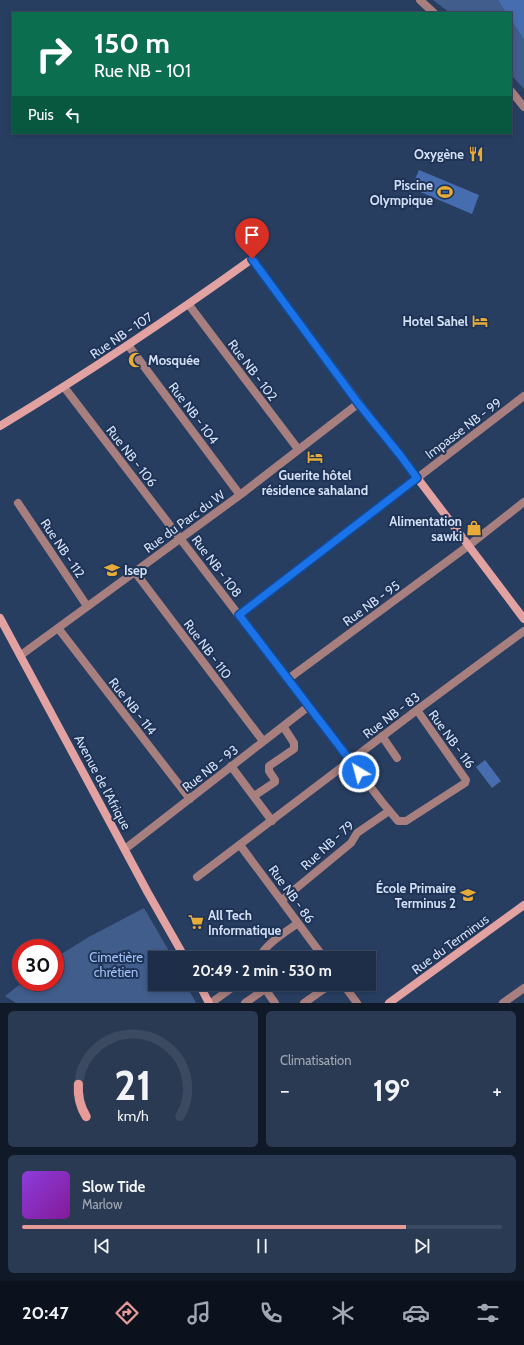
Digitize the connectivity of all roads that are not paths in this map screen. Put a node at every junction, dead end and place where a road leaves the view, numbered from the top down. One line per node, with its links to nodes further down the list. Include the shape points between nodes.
1 (420, 0): 2 (street)
2 (433, 12)
3 (512, 92): 4 (street)
4 (524, 108)
5 (189, 305): 6 (street, Rue NB - 107); 9 (street, Rue NB - 107, via 252,259); 11 (street, Rue NB - 102)
6 (128, 346): 7 (street, Rue NB - 107); 13 (street, Rue NB - 104)
7 (64, 387): 10 (street, Rue NB - 107); 16 (street, Rue NB - 106)
8 (524, 396): 12 (street, Impasse NB - 99)
9 (358, 403): 11 (street, Rue du Parc du W); 12 (street)
10 (0, 426)
11 (298, 449): 13 (street, Rue du Parc du W)
12 (417, 478): 17 (street); 20 (street, Impasse NB - 99)
13 (240, 495): 16 (street, Rue du Parc du W)
14 (524, 502): 17 (street, Rue NB - 95)
15 (18, 503): 19 (street, Rue NB - 112)
16 (181, 538): 18 (street, Rue du Parc du W); 20 (street, Rue NB - 108)
17 (468, 546): 22 (street); 26 (street, Rue NB - 95)
18 (135, 572): 19 (street, Rue du Parc du W); 31 (street, Rue NB - 110)
19 (87, 606): 23 (street, Rue du Parc du W)
20 (239, 615): 26 (street, Rue NB - 108)
21 (0, 618): 25 (street, Avenue de l'Afrique)
22 (524, 619)
23 (58, 628): 25 (street, Rue du Parc du W); 36 (street, Rue NB - 114)
24 (524, 631): 28 (street, Rue NB - 83)
25 (21, 655): 41 (street, Avenue de l'Afrique)
26 (288, 679): 27 (street, Rue NB - 108)
27 (309, 706): 29 (street, Rue NB - 93); 33 (street, Rue NB - 108)
28 (417, 710): 30 (street, Rue NB - 83); 39 (street, Rue NB - 116, via 466,778 466,782)
29 (283, 726): 31 (street, Rue NB - 93); 35 (street, via 294,744 294,749 269,766 275,782)
30 (382, 736): 32 (street); 33 (street, Rue NB - 83)
31 (263, 741): 34 (street, Rue NB - 93)
32 (397, 758)
33 (351, 760): 37 (street, Rue NB - 108); 38 (street, Rue NB - 83)
34 (231, 766): 35 (street); 36 (street, Rue NB - 93)
35 (254, 796): 38 (street)
36 (190, 799): 41 (street, Rue NB - 93)
37 (389, 811): 39 (street, Rue NB - 108, via 398,821); 43 (street, Rue NB - 79, via 357,833 351,843)
38 (272, 821): 40 (street, Rue NB - 83)
39 (403, 822)
40 (240, 845): 42 (street, Rue NB - 83); 43 (street, Rue NB - 86)
41 (125, 849): 46 (street, Avenue de l'Afrique)
42 (197, 877)
43 (282, 900): 45 (street, Rue NB - 86)
44 (524, 905): 61 (street, Rue du Terminus)
45 (298, 923): 47 (street); 48 (street, Rue NB - 86)
46 (181, 951)
47 (263, 951)
48 (319, 951)
49 (524, 988): 62 (street)
50 (203, 991): 56 (street)
51 (227, 991): 56 (street)
52 (258, 991): 57 (street)
53 (267, 991): 58 (street)
54 (321, 991): 59 (street)
55 (349, 991): 60 (street)
56 (210, 1003)
57 (245, 1003)
58 (275, 1003)
59 (304, 1003)
60 (357, 1003)
61 (389, 1003)
62 (503, 1003)

